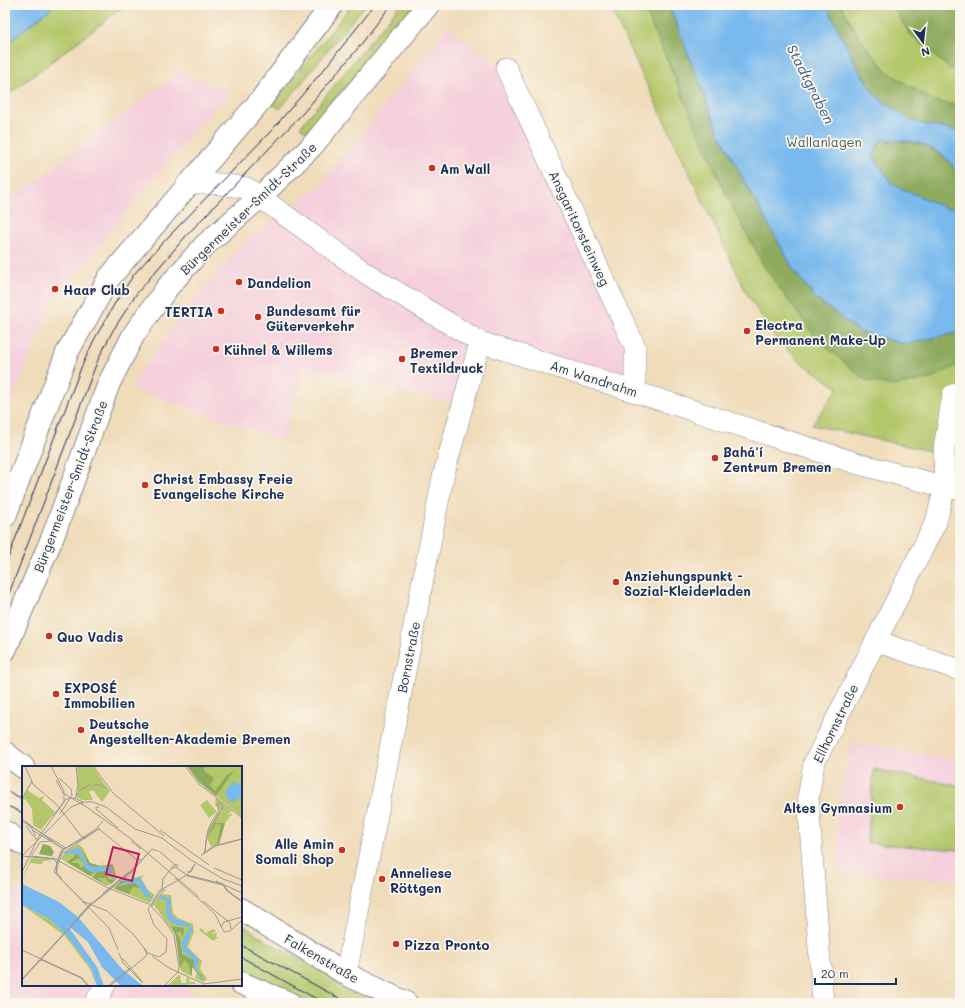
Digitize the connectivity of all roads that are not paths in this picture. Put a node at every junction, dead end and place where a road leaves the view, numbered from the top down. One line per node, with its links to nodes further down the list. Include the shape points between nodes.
1 (332, 5): 4 (main road, via 260,101)
2 (428, 5): 5 (main road, Bürgermeister-Smidt-Straße, via 312,146)
3 (506, 68): 7 (street, Ansgaritorsteinweg, via 635,347)
4 (187, 184): 5 (street, Am Wandrahm, via 247,188); 10 (main road, via 109,278 67,353)
5 (260, 197): 6 (street, Am Wandrahm, via 367,274); 12 (main road, Bürgermeister-Smidt-Straße, via 205,245 167,288 134,334 109,384 53,536)
6 (480, 342): 7 (street, Am Wandrahm); 19 (street, Bornstraße, via 443,477)
7 (636, 391): 9 (street, Am Wandrahm, via 859,464)
8 (960, 392): 9 (street, Ellhornstraße, via 953,395 944,448)
9 (952, 488): 11 (street, Ellhornstraße)
10 (5, 516)
11 (876, 641): 13 (street); 25 (street, Ellhornstraße, via 814,763 808,798)
12 (5, 650)
13 (960, 670)
14 (5, 753): 15 (main road)
15 (22, 766)
16 (5, 832): 17 (main road)
17 (22, 843)
18 (242, 910): 19 (main road, Falkenstraße)
19 (346, 974): 24 (main road, Falkenstraße)
20 (242, 983): 23 (main road)
21 (104, 986): 22 (street)
22 (95, 1003)
23 (289, 1003)
24 (406, 1003)
25 (823, 1003)

